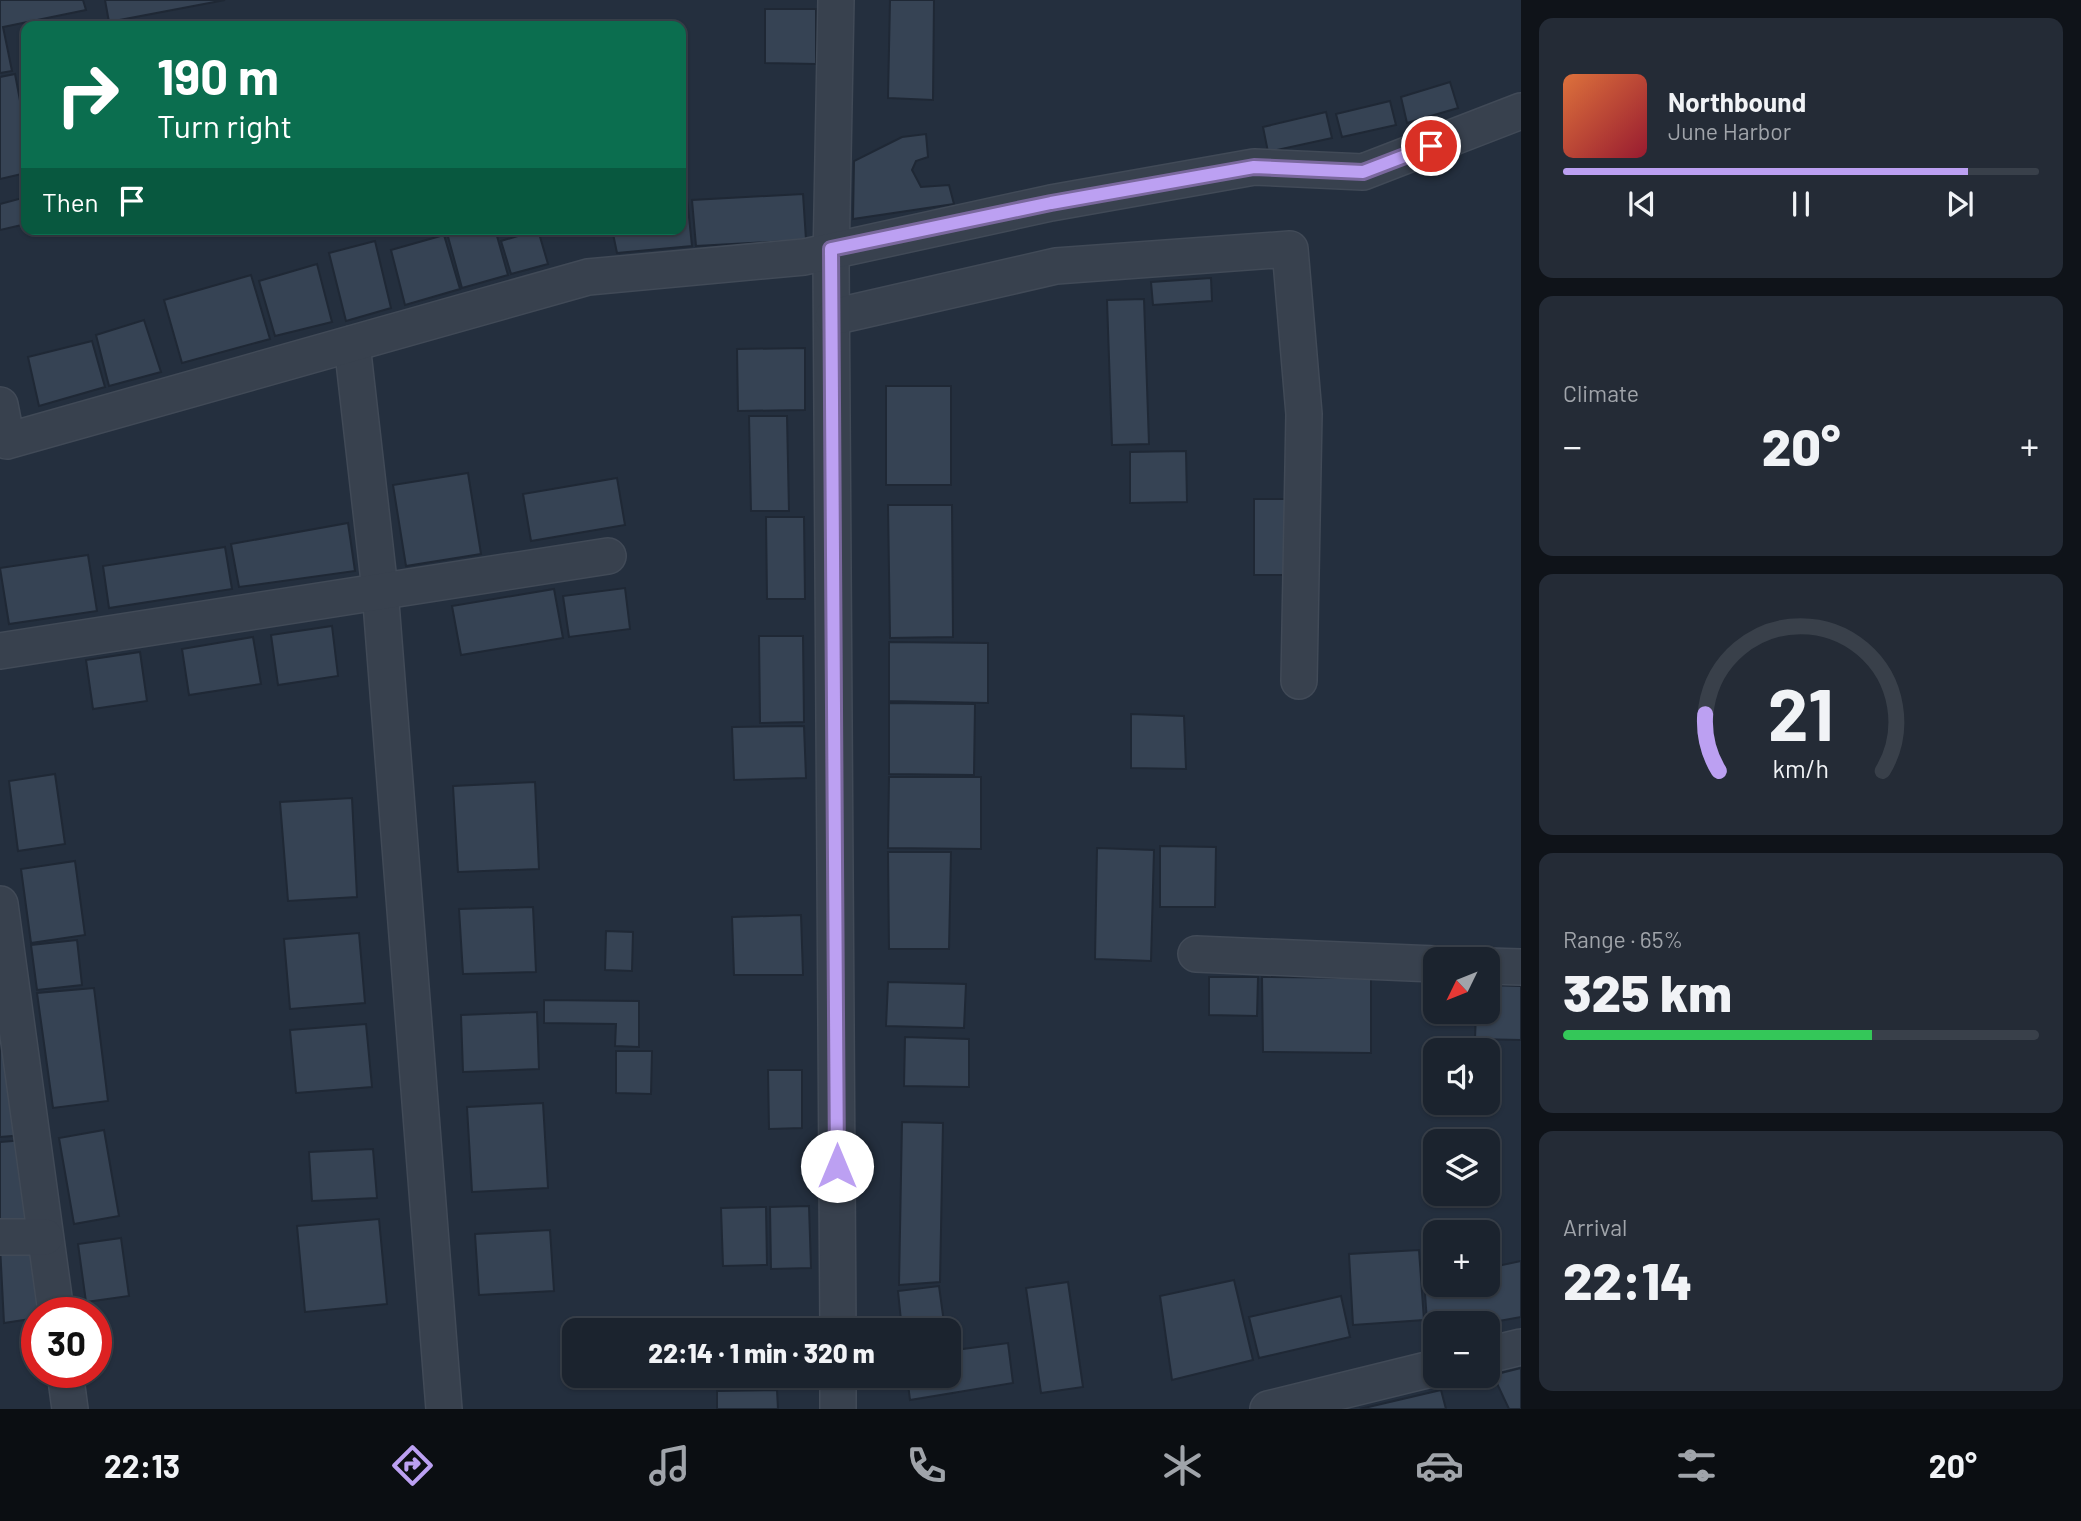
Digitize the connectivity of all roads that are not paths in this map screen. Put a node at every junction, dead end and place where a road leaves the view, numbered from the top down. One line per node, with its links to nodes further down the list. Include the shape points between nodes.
1 (836, 0): 3 (street)
2 (1521, 111): 3 (street, via 1363,172 1254,167 1051,203)
3 (832, 280): 4 (street, via 804,257 588,276); 9 (street, via 1290,249 1304,415); 18 (street)
4 (352, 344): 5 (street, via 7,441); 7 (street)
5 (0, 405)
6 (608, 556): 7 (street)
7 (380, 590): 8 (street); 25 (street)
8 (0, 651)
9 (1299, 681)
10 (0, 904): 16 (street)
11 (1196, 954): 12 (street)
12 (1423, 963)
13 (1500, 967): 14 (street)
14 (1521, 968)
15 (0, 1237): 16 (street)
16 (45, 1237): 17 (street)
17 (54, 1297)
18 (838, 1318)
19 (1521, 1347): 20 (street)
20 (1500, 1352)
21 (1423, 1371): 27 (street)
22 (67, 1388): 24 (street)
23 (838, 1388): 26 (street)
24 (70, 1409)
25 (444, 1409)
26 (838, 1409)
27 (1269, 1409)

